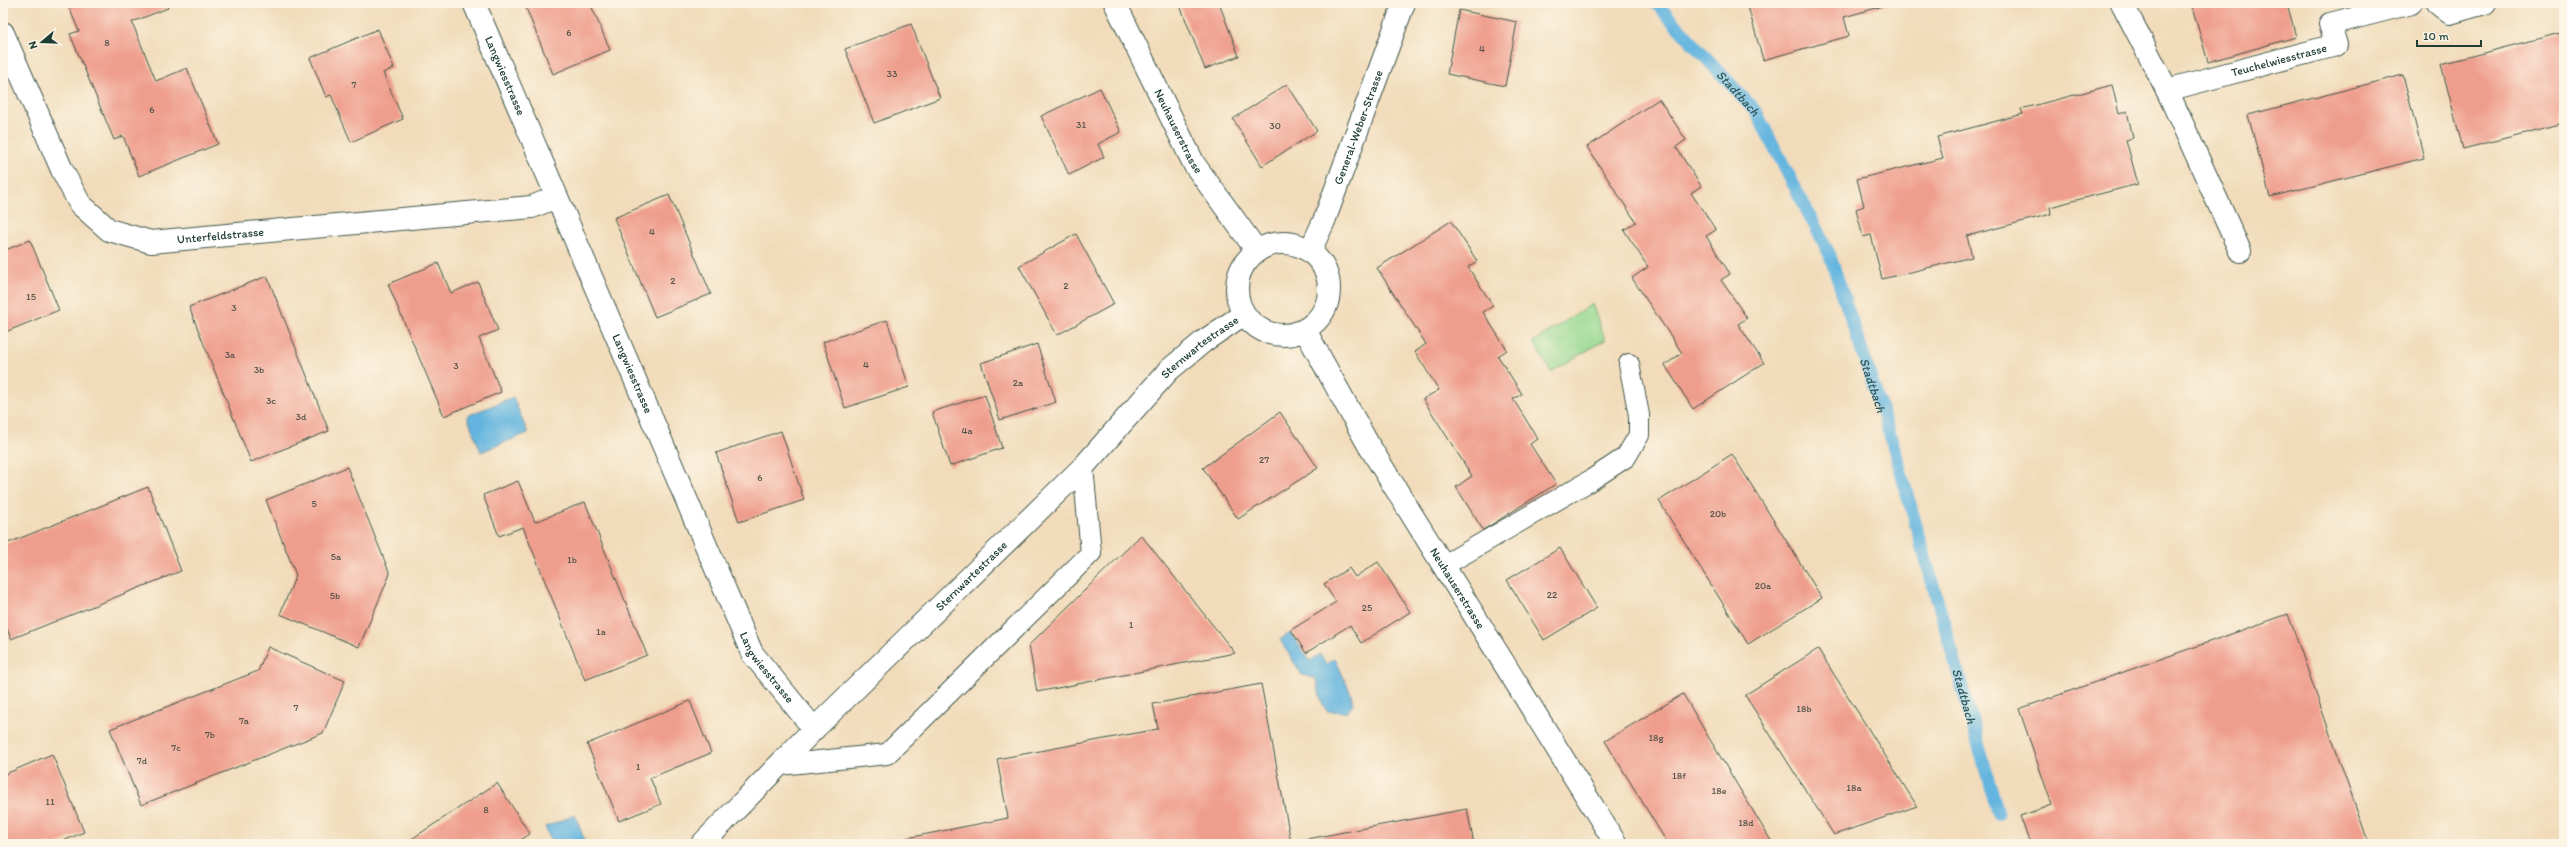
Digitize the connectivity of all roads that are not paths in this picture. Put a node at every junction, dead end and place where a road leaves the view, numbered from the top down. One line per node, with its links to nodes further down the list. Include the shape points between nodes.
1 (474, 3): 10 (street, Langwiesstrasse)
2 (1115, 3): 11 (street, Neuhauserstrasse, via 1194,164)
3 (1404, 3): 12 (street, General-Weber-Strasse, via 1324,221)
4 (2122, 3): 9 (street)
5 (2411, 3): 9 (street, Teuchelwiesstrasse, via 2330,24 2336,45)
6 (2437, 3): 7 (street, via 2450,13)
7 (2485, 3)
8 (3, 34): 10 (street, Unterfeldstrasse, via 62,170 80,204 109,230 151,242 532,207)
9 (2167, 90): 13 (street)
10 (556, 197): 19 (street, Langwiesstrasse, via 752,653)
11 (1256, 251): 12 (street, via 1283,242); 14 (street, via 1244,264 1237,280 1237,298)
12 (1310, 251): 15 (street, via 1321,262 1330,292 1326,307 1318,320)
13 (2240, 251)
14 (1244, 314): 15 (street, via 1256,327 1271,335 1289,336); 17 (street, Sternwartestrasse, via 1204,341 1169,370)
15 (1305, 330): 18 (street, Neuhauserstrasse, via 1368,444)
16 (1629, 364): 18 (lane, via 1639,415 1639,435 1626,457)
17 (1083, 466): 19 (street, Sternwartestrasse); 20 (lane, via 1090,553 887,754)
18 (1443, 566): 22 (street, Neuhauserstrasse)
19 (814, 729): 20 (street, Sternwartestrasse)
20 (780, 765): 21 (street, Sternwartestrasse)
21 (702, 844)
22 (1616, 844)

